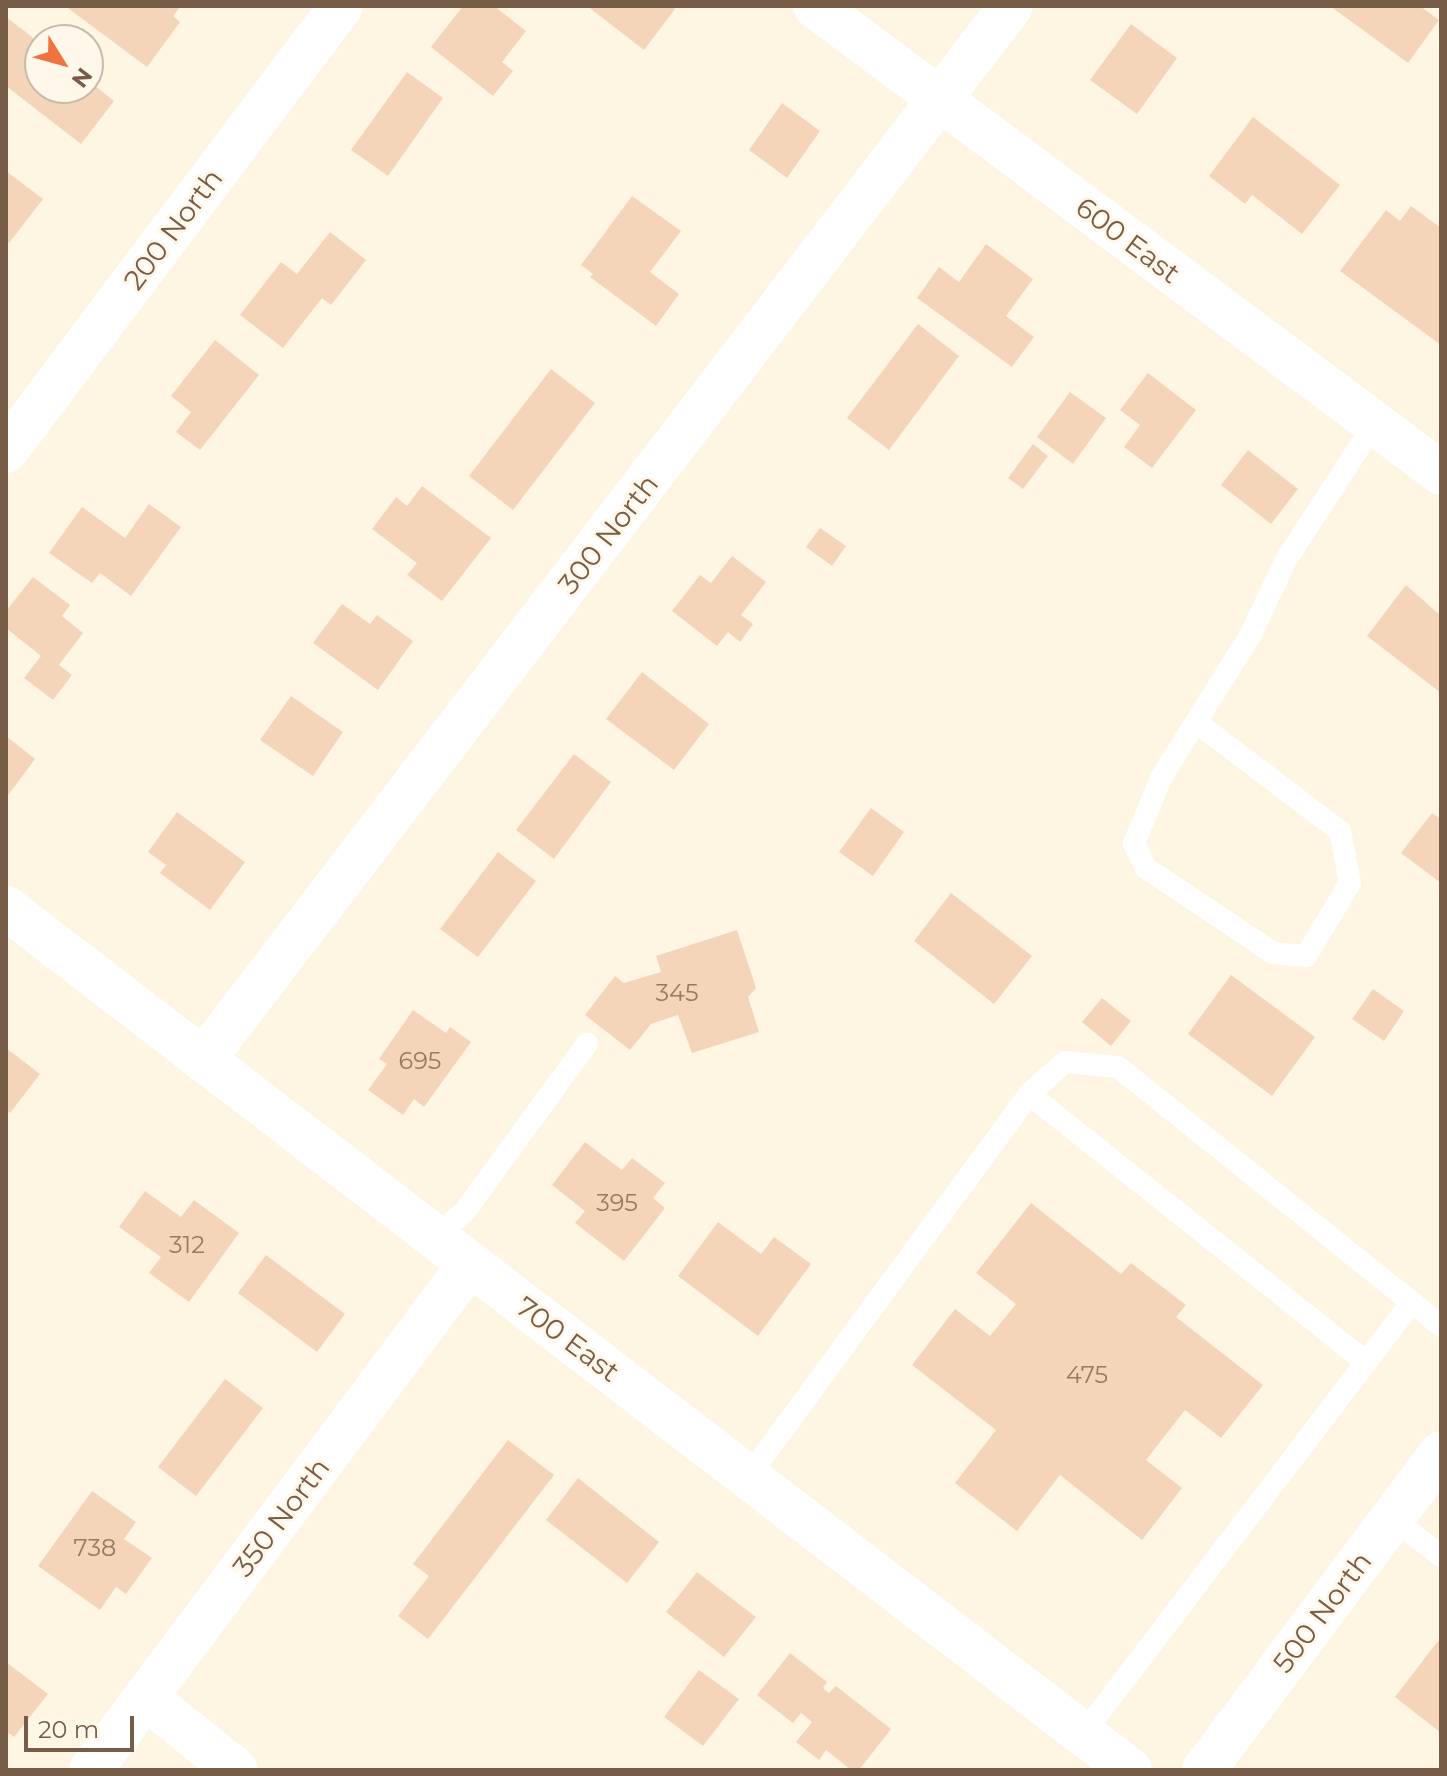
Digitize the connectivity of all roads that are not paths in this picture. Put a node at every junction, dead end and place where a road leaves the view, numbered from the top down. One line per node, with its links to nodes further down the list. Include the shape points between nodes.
1 (341, 6): 6 (street, 200 North)
2 (815, 6): 4 (street, 600 East)
3 (1011, 6): 4 (street, 300 North)
4 (941, 101): 5 (street, 600 East); 11 (street, 300 North)
5 (1375, 423): 7 (street, 600 East); 8 (lane, via 1286,560 1251,634)
6 (6, 451)
7 (1441, 473)
8 (1197, 723): 8 (lane, via 1162,776 1134,843 1146,868 1273,953 1306,956 1350,883 1340,831)
9 (6, 908): 11 (street, 700 East)
10 (587, 1044): 13 (lane, via 465,1211)
11 (203, 1060): 13 (street, 700 East)
12 (1029, 1094): 15 (lane, via 1065,1062 1118,1067); 17 (lane); 19 (lane)
13 (435, 1237): 14 (street, 700 East)
14 (470, 1264): 19 (street, 700 East); 22 (street, 350 North)
15 (1412, 1302): 16 (lane); 17 (lane)
16 (1441, 1326)
17 (1366, 1362): 23 (lane)
18 (1441, 1453): 20 (street, 500 North)
19 (748, 1477): 23 (street, 700 East)
20 (1392, 1518): 21 (lane); 27 (street, 500 North)
21 (1441, 1556)
22 (146, 1698): 24 (street, 350 North); 25 (street)
23 (1083, 1734): 26 (street, 700 East)
24 (91, 1770)
25 (236, 1770)
26 (1130, 1770)
27 (1204, 1770)

